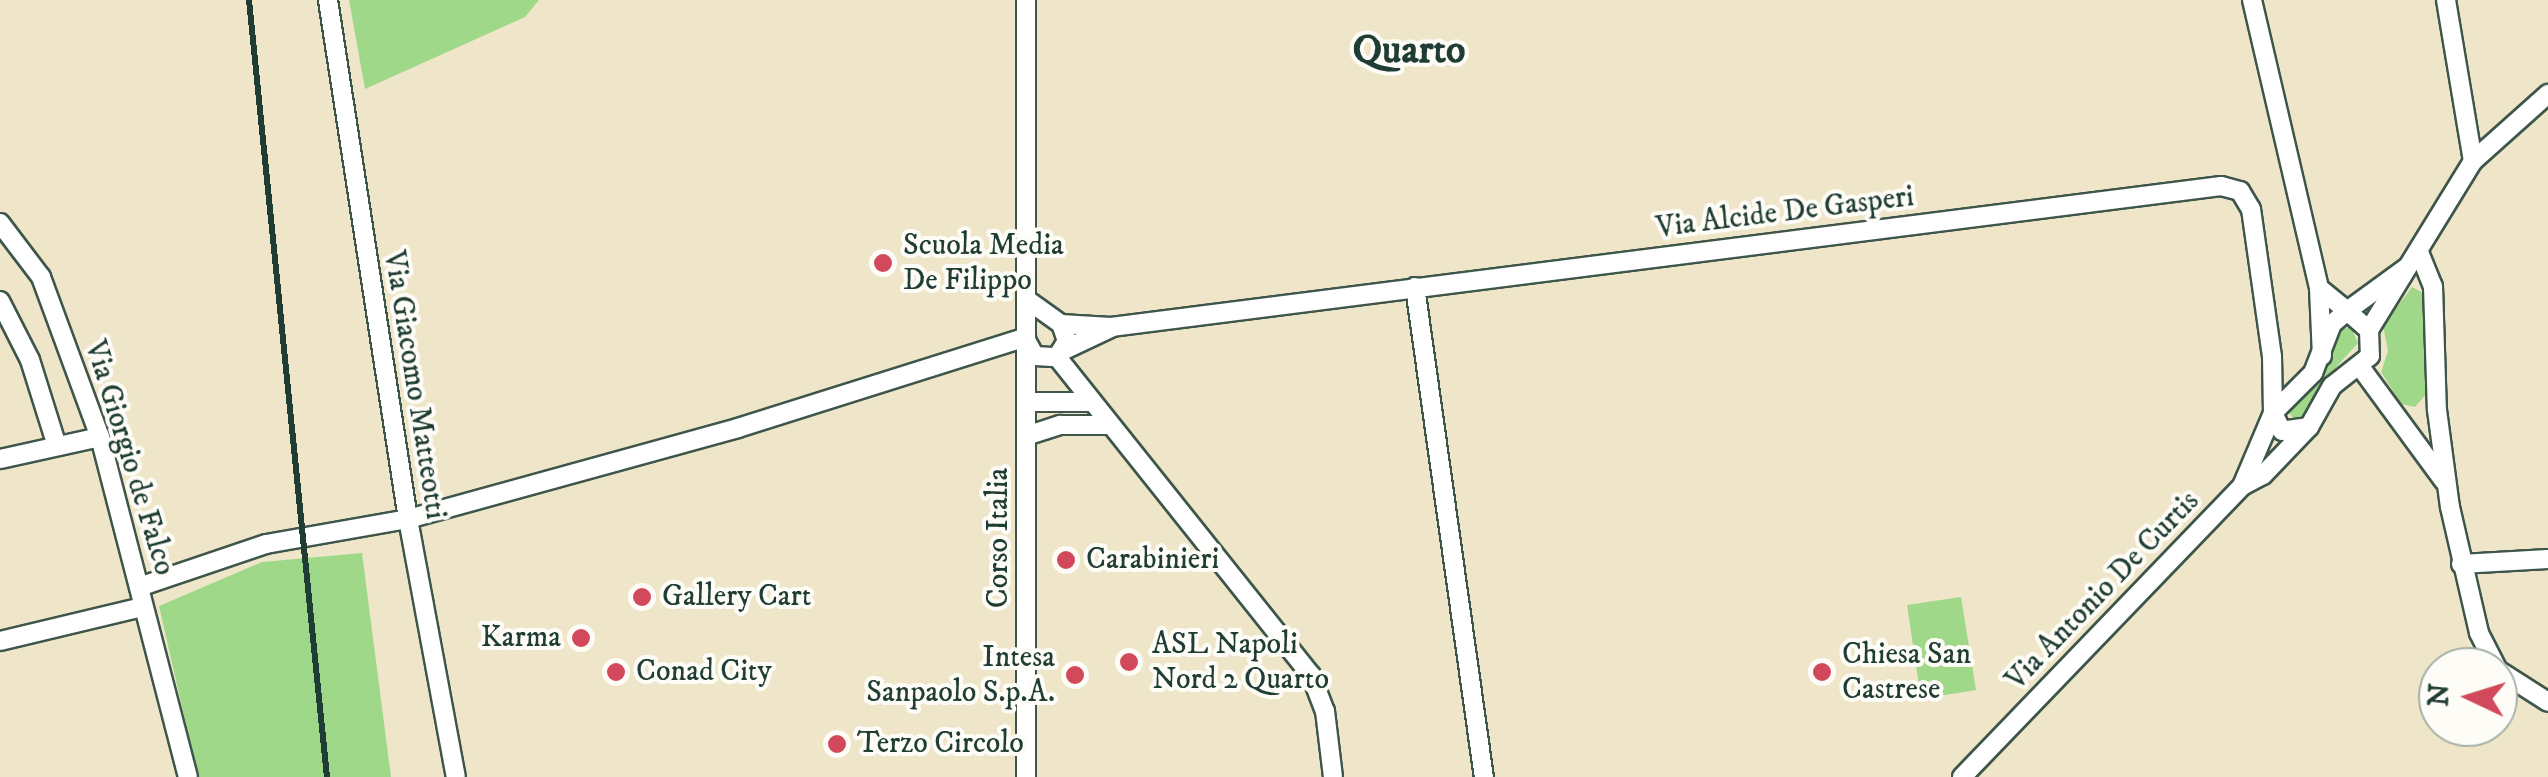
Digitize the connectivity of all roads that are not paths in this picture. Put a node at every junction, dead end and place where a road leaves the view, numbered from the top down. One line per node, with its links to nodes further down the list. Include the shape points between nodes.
1 (328, 0): 36 (street, Via Giacomo Matteotti)
2 (1026, 0): 12 (street, Corso Italia)
3 (2252, 0): 11 (street)
4 (2446, 0): 6 (street)
5 (2548, 94): 6 (street)
6 (2473, 161): 8 (street)
7 (0, 223): 31 (street, Via Giorgio de Falco, via 41,277)
8 (2420, 252): 9 (street); 25 (street, via 2433,286)
9 (2406, 268): 14 (street, Via Antonio De Curtis); 17 (street, via 2402,285)
10 (1415, 287): 16 (street, Via Alcide De Gasperi); 20 (street, Via Alcide De Gasperi, via 2221,186 2240,191 2251,210); 49 (street)
11 (2319, 288): 14 (street); 21 (street)
12 (1026, 299): 15 (street); 18 (street, Corso Italia)
13 (0, 301): 32 (street, via 30,360)
14 (2347, 311): 17 (street); 21 (street, Via Antonio De Curtis, via 2332,324)
15 (1053, 321): 16 (street, Via Alcide De Gasperi); 18 (street); 19 (street)
16 (1111, 328): 19 (street, Via Alcide De Gasperi)
17 (2369, 330): 22 (street, via 2373,345)
18 (1026, 337): 19 (street, via 1035,356); 23 (street, Corso Italia); 36 (street, via 738,428)
19 (1060, 353): 24 (street)
20 (2272, 356): 21 (street, via 2287,376); 26 (street, Via Alcide De Gasperi)
21 (2317, 365): 26 (street, Via Antonio De Curtis)
22 (2361, 368): 27 (street); 29 (street, Via Antonio De Curtis, via 2332,386)
23 (1026, 402): 24 (street); 30 (street, Corso Italia)
24 (1092, 402): 28 (street)
25 (2437, 410): 27 (street); 35 (street)
26 (2273, 414): 29 (street, via 2282,431); 34 (street, Via Antonio De Curtis)
27 (2406, 420): 35 (street)
28 (1110, 426): 30 (street, via 1060,425); 48 (street, via 1311,675 1325,711)
29 (2309, 428): 34 (street, Via Antonio De Curtis, via 2263,476)
30 (1026, 436): 47 (street, Corso Italia)
31 (100, 437): 32 (street); 39 (street, Via Giorgio de Falco)
32 (57, 446): 33 (street)
33 (0, 459)
34 (2242, 486): 50 (street, Via Antonio De Curtis)
35 (2447, 486): 38 (street)
36 (408, 519): 39 (street, via 266,544); 46 (street, Via Giacomo Matteotti)
37 (2548, 559): 38 (street)
38 (2461, 564): 42 (street)
39 (139, 587): 40 (street, Via Giorgio de Falco)
40 (144, 607): 41 (street, Via Giorgio de Falco); 45 (street, Via Giorgio de Falco)
41 (0, 641)
42 (2486, 647)
43 (2518, 683): 44 (street)
44 (2548, 702)
45 (188, 777)
46 (456, 777)
47 (1026, 777)
48 (1333, 777)
49 (1484, 777)
50 (1962, 777)

